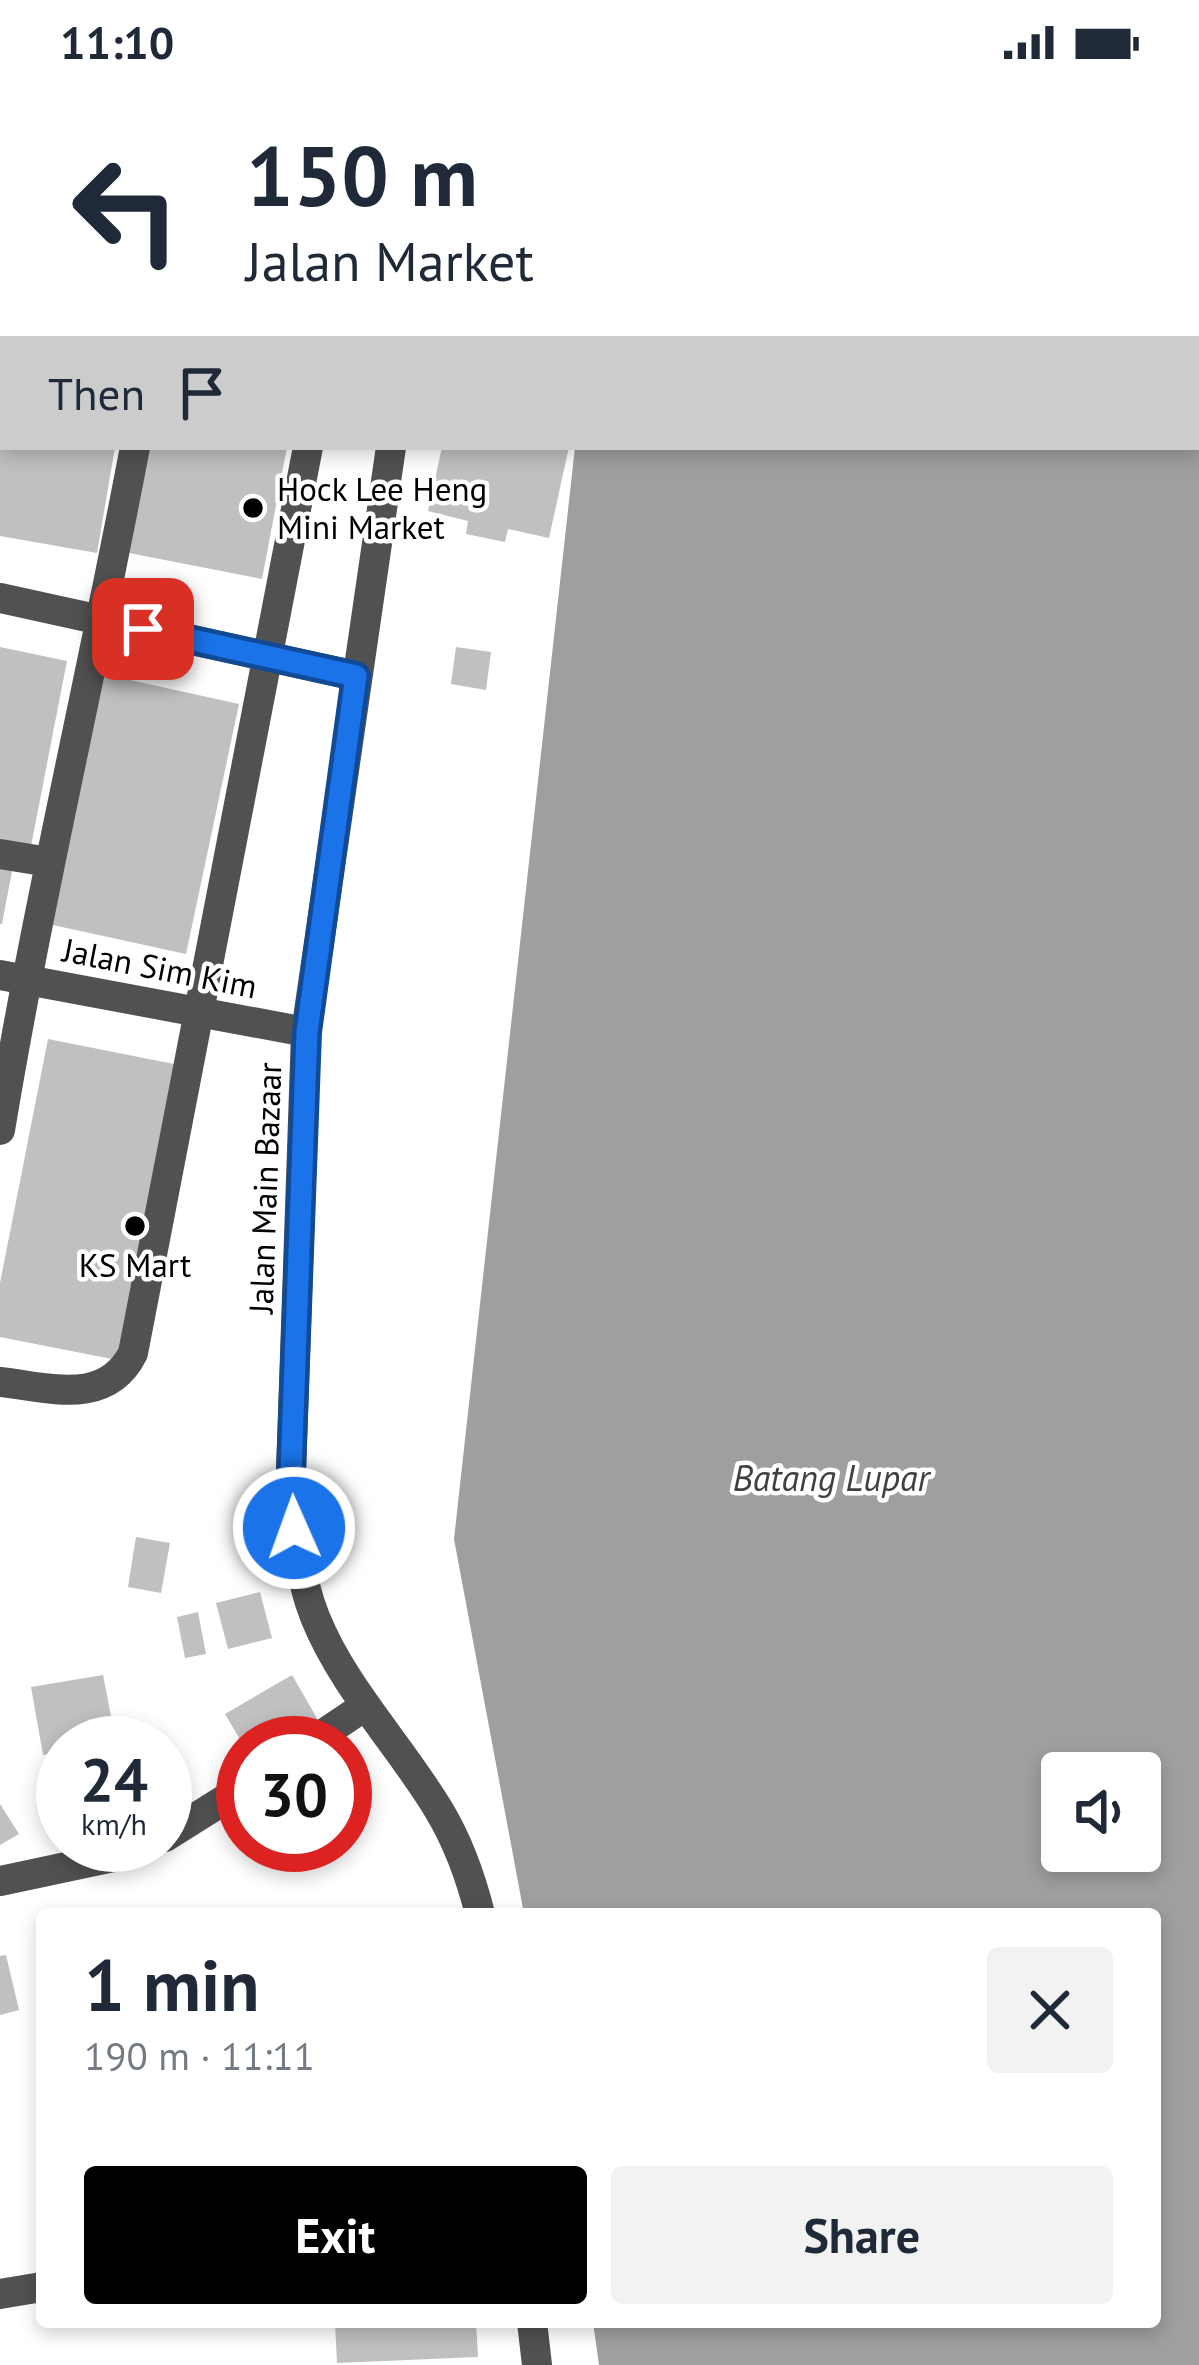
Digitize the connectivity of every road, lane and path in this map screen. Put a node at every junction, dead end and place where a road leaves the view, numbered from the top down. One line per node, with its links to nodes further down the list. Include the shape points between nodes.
1 (134, 450): 5 (street)
2 (307, 450): 6 (street)
3 (391, 450): 7 (street, Jalan Main Bazaar)
4 (0, 598): 5 (street)
5 (102, 620): 6 (street); 9 (street)
6 (267, 656): 7 (street); 11 (street)
7 (356, 676): 12 (street, Jalan Main Bazaar)
8 (0, 854): 9 (street)
9 (50, 862): 10 (street)
10 (12, 978): 11 (street, Jalan Sim Kim); 13 (street)
11 (202, 1012): 12 (street, Jalan Sim Kim); 14 (street, via 127,1366 110,1382 78,1391)
12 (307, 1032): 15 (street, Jalan Main Bazaar, via 294,1528 315,1617)
13 (0, 1130)
14 (0, 1382)
15 (364, 1706): 16 (street); 19 (street, Jalan Main Bazaar, via 440,1812)
16 (349, 1716)
17 (42, 1872): 18 (street)
18 (0, 1881)
19 (478, 1908)
20 (36, 2289): 21 (street)
21 (0, 2294)
22 (533, 2328): 23 (street)
23 (536, 2364)

